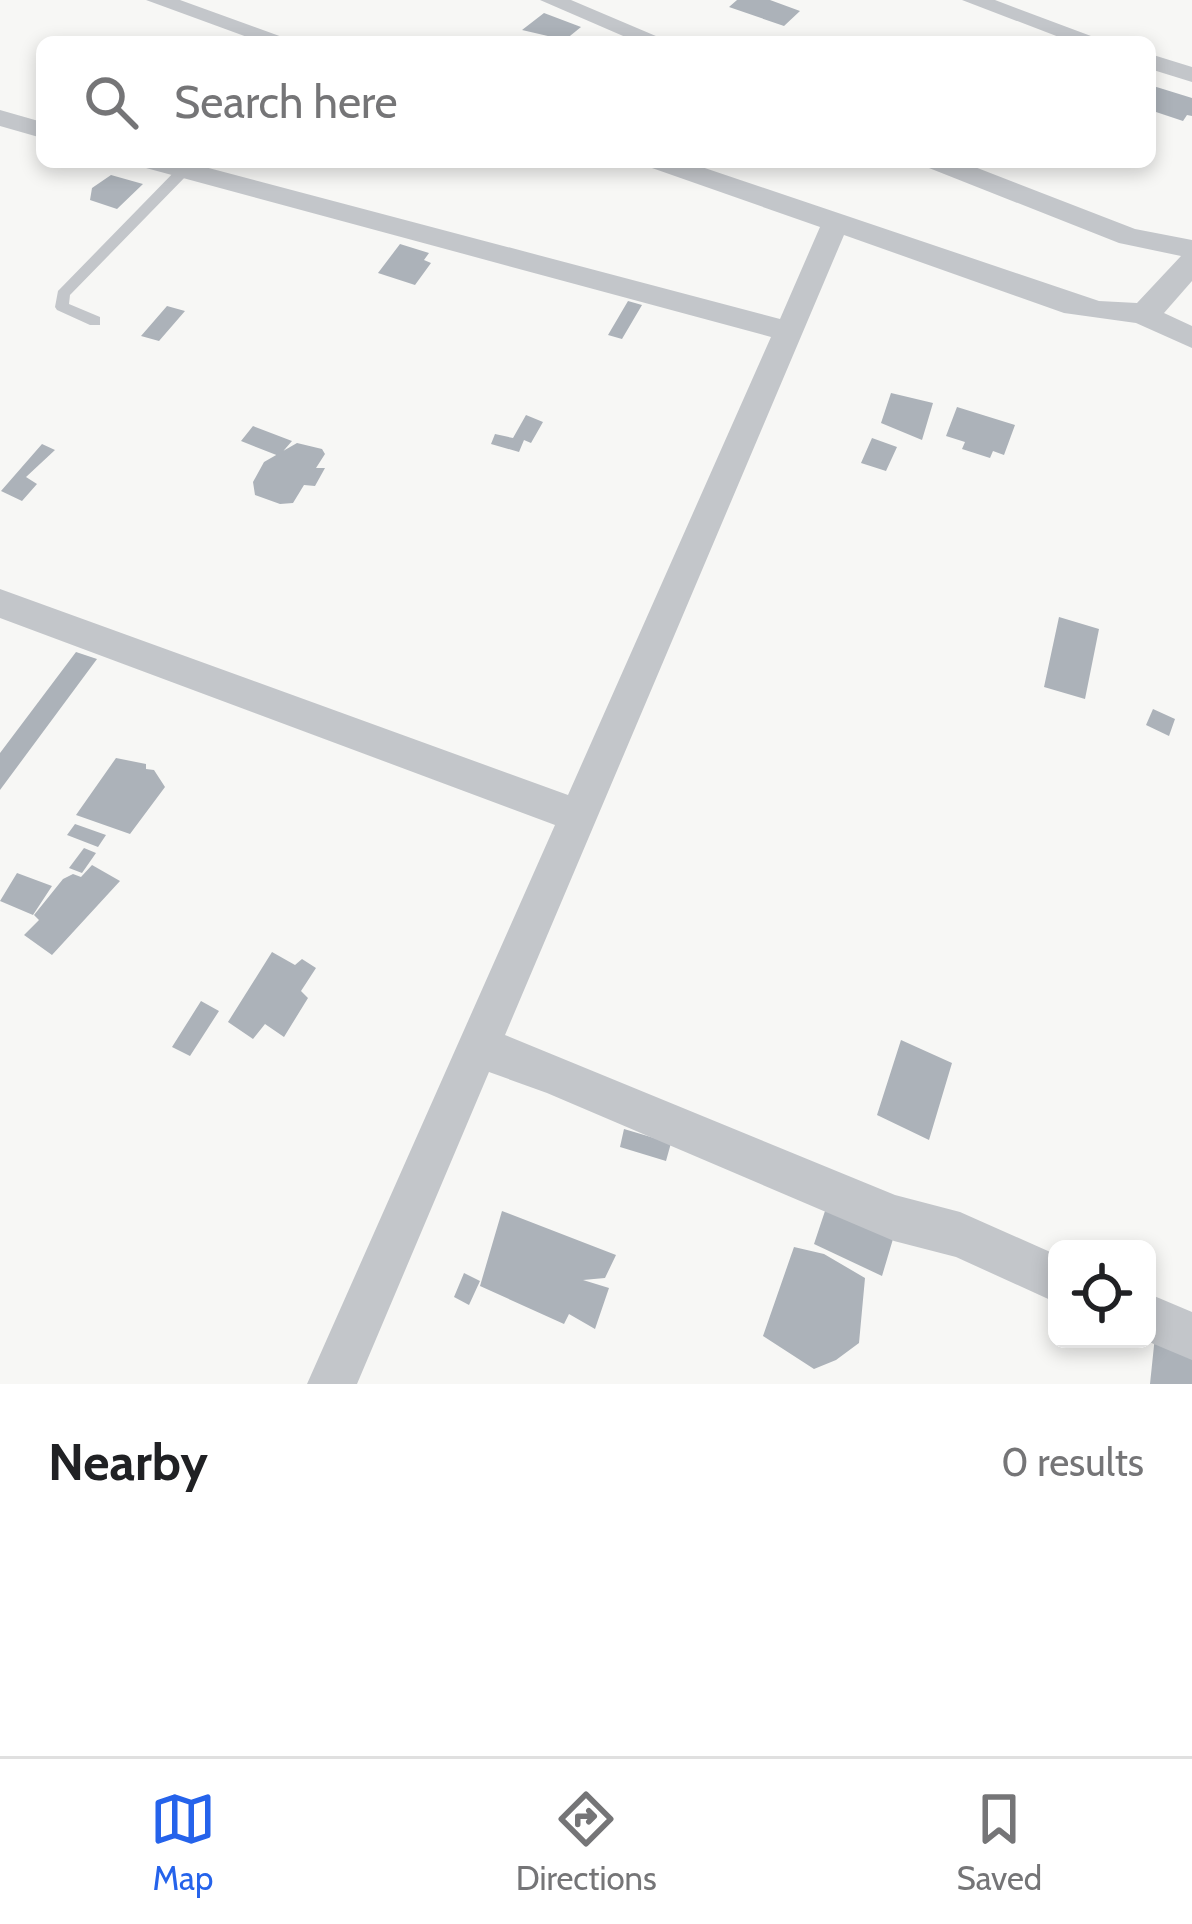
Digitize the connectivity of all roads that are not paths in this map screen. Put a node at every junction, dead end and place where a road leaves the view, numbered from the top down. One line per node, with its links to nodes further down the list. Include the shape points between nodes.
1 (157, 0): 4 (street)
2 (551, 0): 5 (street)
3 (973, 0): 6 (street)
4 (266, 36)
5 (643, 36)
6 (1078, 36)
7 (1156, 63): 8 (street)
8 (1192, 75)
9 (0, 118): 10 (street)
10 (36, 128)
11 (177, 168): 14 (street)
12 (678, 168): 15 (street)
13 (953, 168): 16 (street, via 1129,237)
14 (184, 170): 19 (lane, via 63,294 62,307); 20 (street)
15 (836, 222): 18 (street, via 1074,306); 20 (street)
16 (1192, 249)
17 (1192, 262): 18 (street, via 1160,306)
18 (1140, 313): 21 (street)
19 (95, 321)
20 (787, 331): 23 (street)
21 (1192, 338)
22 (0, 603): 23 (street)
23 (580, 818): 24 (street)
24 (480, 1048): 25 (street); 28 (street)
25 (1048, 1275)
26 (1156, 1321): 27 (street)
27 (1192, 1336)
28 (332, 1384)

